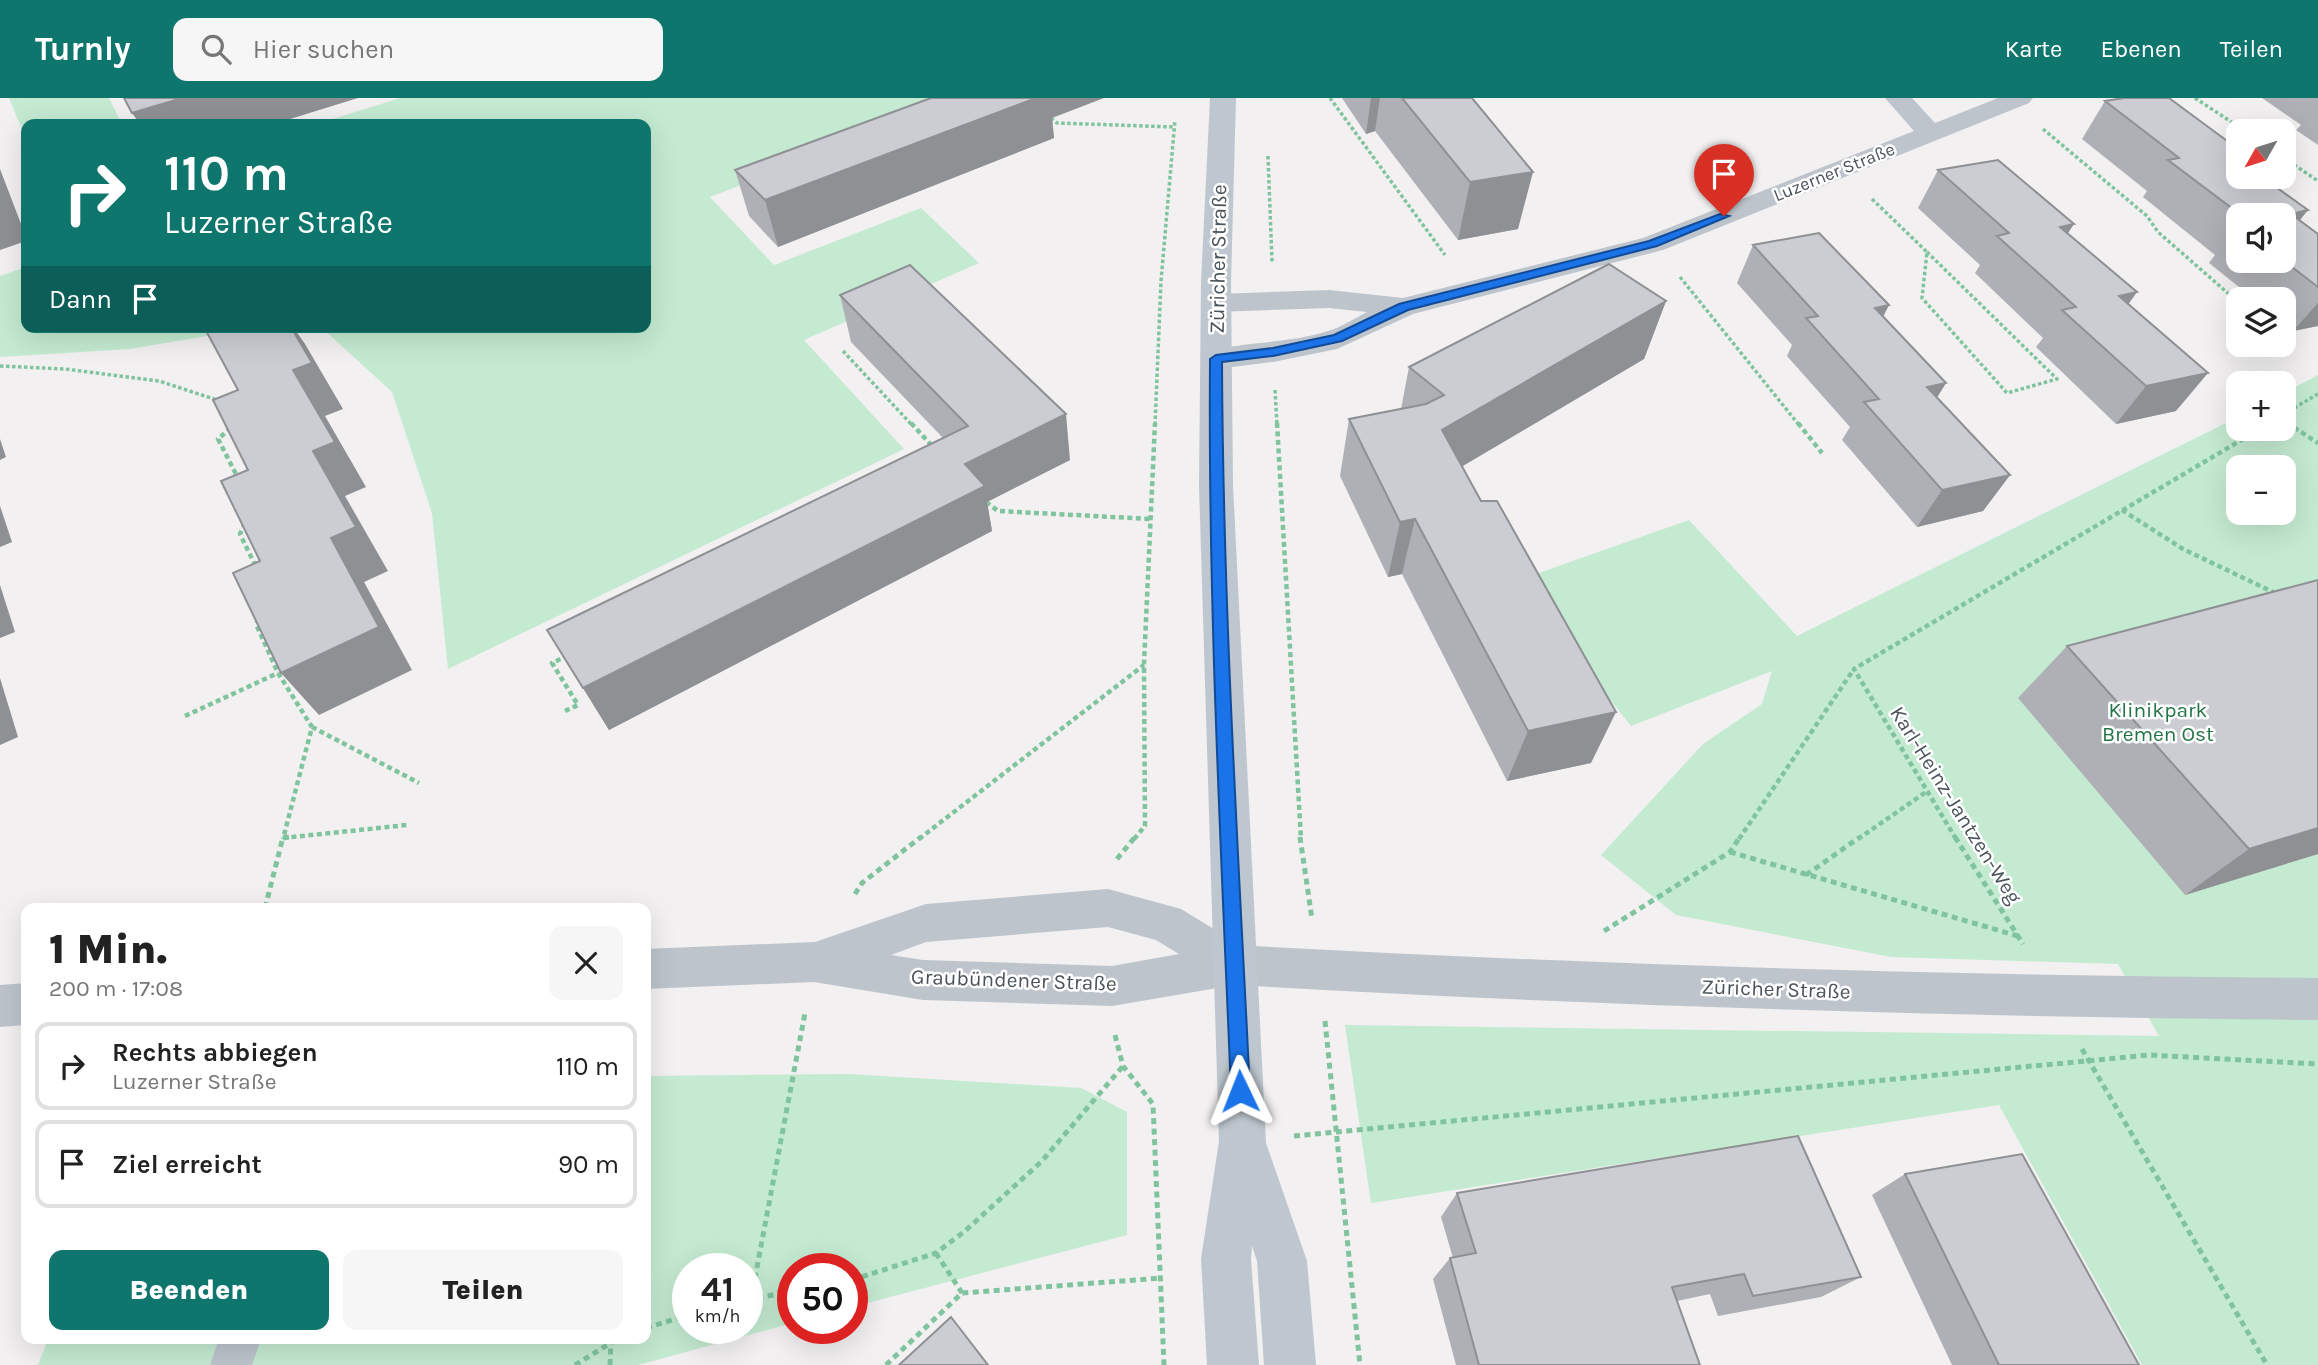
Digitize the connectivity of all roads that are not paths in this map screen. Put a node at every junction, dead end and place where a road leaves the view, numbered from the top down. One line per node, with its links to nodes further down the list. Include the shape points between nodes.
1 (1223, 98): 5 (main road, Züricher Straße)
2 (1898, 98): 4 (street)
3 (2015, 100): 4 (street, Luzerner Straße)
4 (1931, 134): 6 (street, Luzerner Straße, via 1653,244)
5 (1216, 303): 6 (street, Luzerner Straße, via 1329,299); 7 (main road, Züricher Straße)
6 (1404, 307): 7 (street, Luzerner Straße, via 1337,339)
7 (1216, 359): 9 (main road, Züricher Straße, via 1216,498)
8 (814, 962): 9 (street, Graubündener Straße, via 923,980 1112,986); 9 (street, Graubündener Straße, via 926,923 1108,908 1166,923); 10 (street, Graubündener Straße)
9 (1235, 965): 11 (street, Züricher Straße, via 1521,981 2053,997); 14 (main road, Züricher Straße)
10 (651, 969)
11 (2318, 999)
12 (21, 1004): 13 (street)
13 (0, 1006)
14 (1243, 1141): 17 (main road, Züricher Straße, via 1226,1259); 18 (main road, Züricher Straße, via 1282,1261)
15 (238, 1344): 16 (lane)
16 (231, 1365)
17 (1233, 1365)
18 (1290, 1365)

